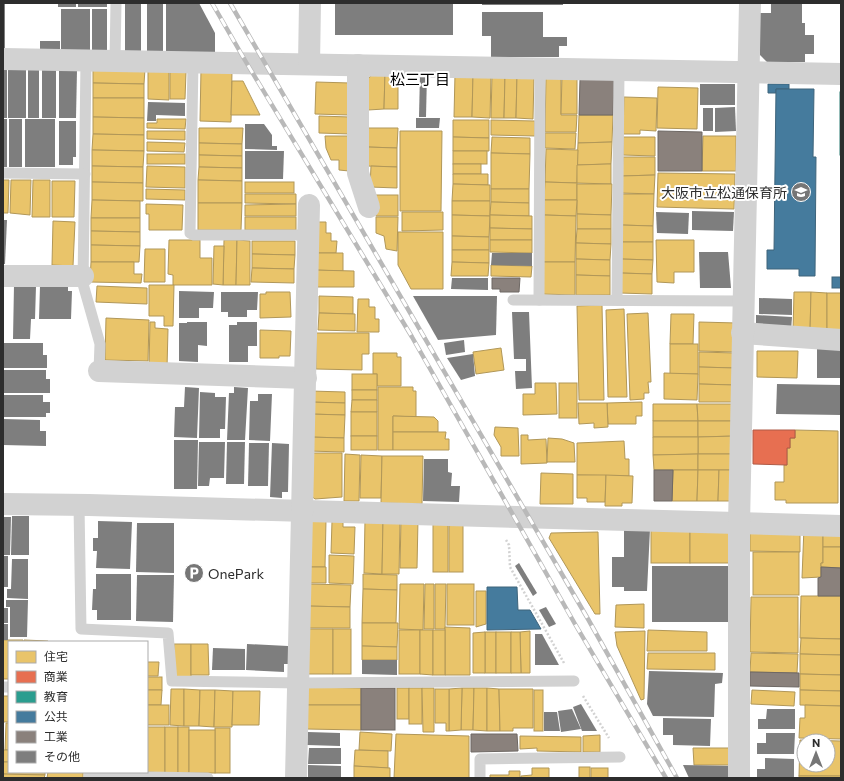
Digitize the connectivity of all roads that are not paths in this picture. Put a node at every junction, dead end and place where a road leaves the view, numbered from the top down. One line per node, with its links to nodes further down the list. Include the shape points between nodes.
1 (116, 3): 6 (lane)
2 (310, 3): 8 (street)
3 (750, 3): 12 (street)
4 (3, 59): 5 (street)
5 (86, 61): 6 (street); 15 (lane)
6 (115, 61): 7 (street)
7 (193, 62): 8 (street); 18 (lane, via 190,233)
8 (309, 64): 9 (street)
9 (358, 65): 10 (street); 17 (street, via 358,173)
10 (540, 68): 11 (street); 22 (lane)
11 (619, 70): 12 (street); 23 (lane)
12 (749, 72): 13 (street); 24 (street)
13 (841, 74)
14 (3, 174): 15 (lane)
15 (85, 174): 20 (lane)
16 (309, 205): 18 (street)
17 (369, 207)
18 (308, 235): 28 (street)
19 (3, 276): 20 (street)
20 (83, 276): 27 (lane, via 100,344)
21 (513, 300): 22 (lane)
22 (539, 300): 23 (lane)
23 (616, 300): 24 (lane)
24 (743, 301): 25 (street)
25 (742, 333): 26 (street); 32 (street)
26 (841, 340)
27 (99, 370): 28 (street)
28 (306, 378): 31 (street)
29 (3, 504): 30 (street)
30 (79, 505): 31 (street); 35 (lane, via 81,629 168,633 172,681)
31 (303, 512): 32 (street); 35 (street)
32 (739, 524): 33 (street); 42 (street)
33 (841, 526)
34 (574, 681): 35 (lane)
35 (299, 682): 40 (street)
36 (620, 757): 41 (lane, via 480,759)
37 (89, 775): 38 (lane)
38 (175, 778): 39 (lane)
39 (208, 778)
40 (296, 778)
41 (480, 778)
42 (739, 778)

